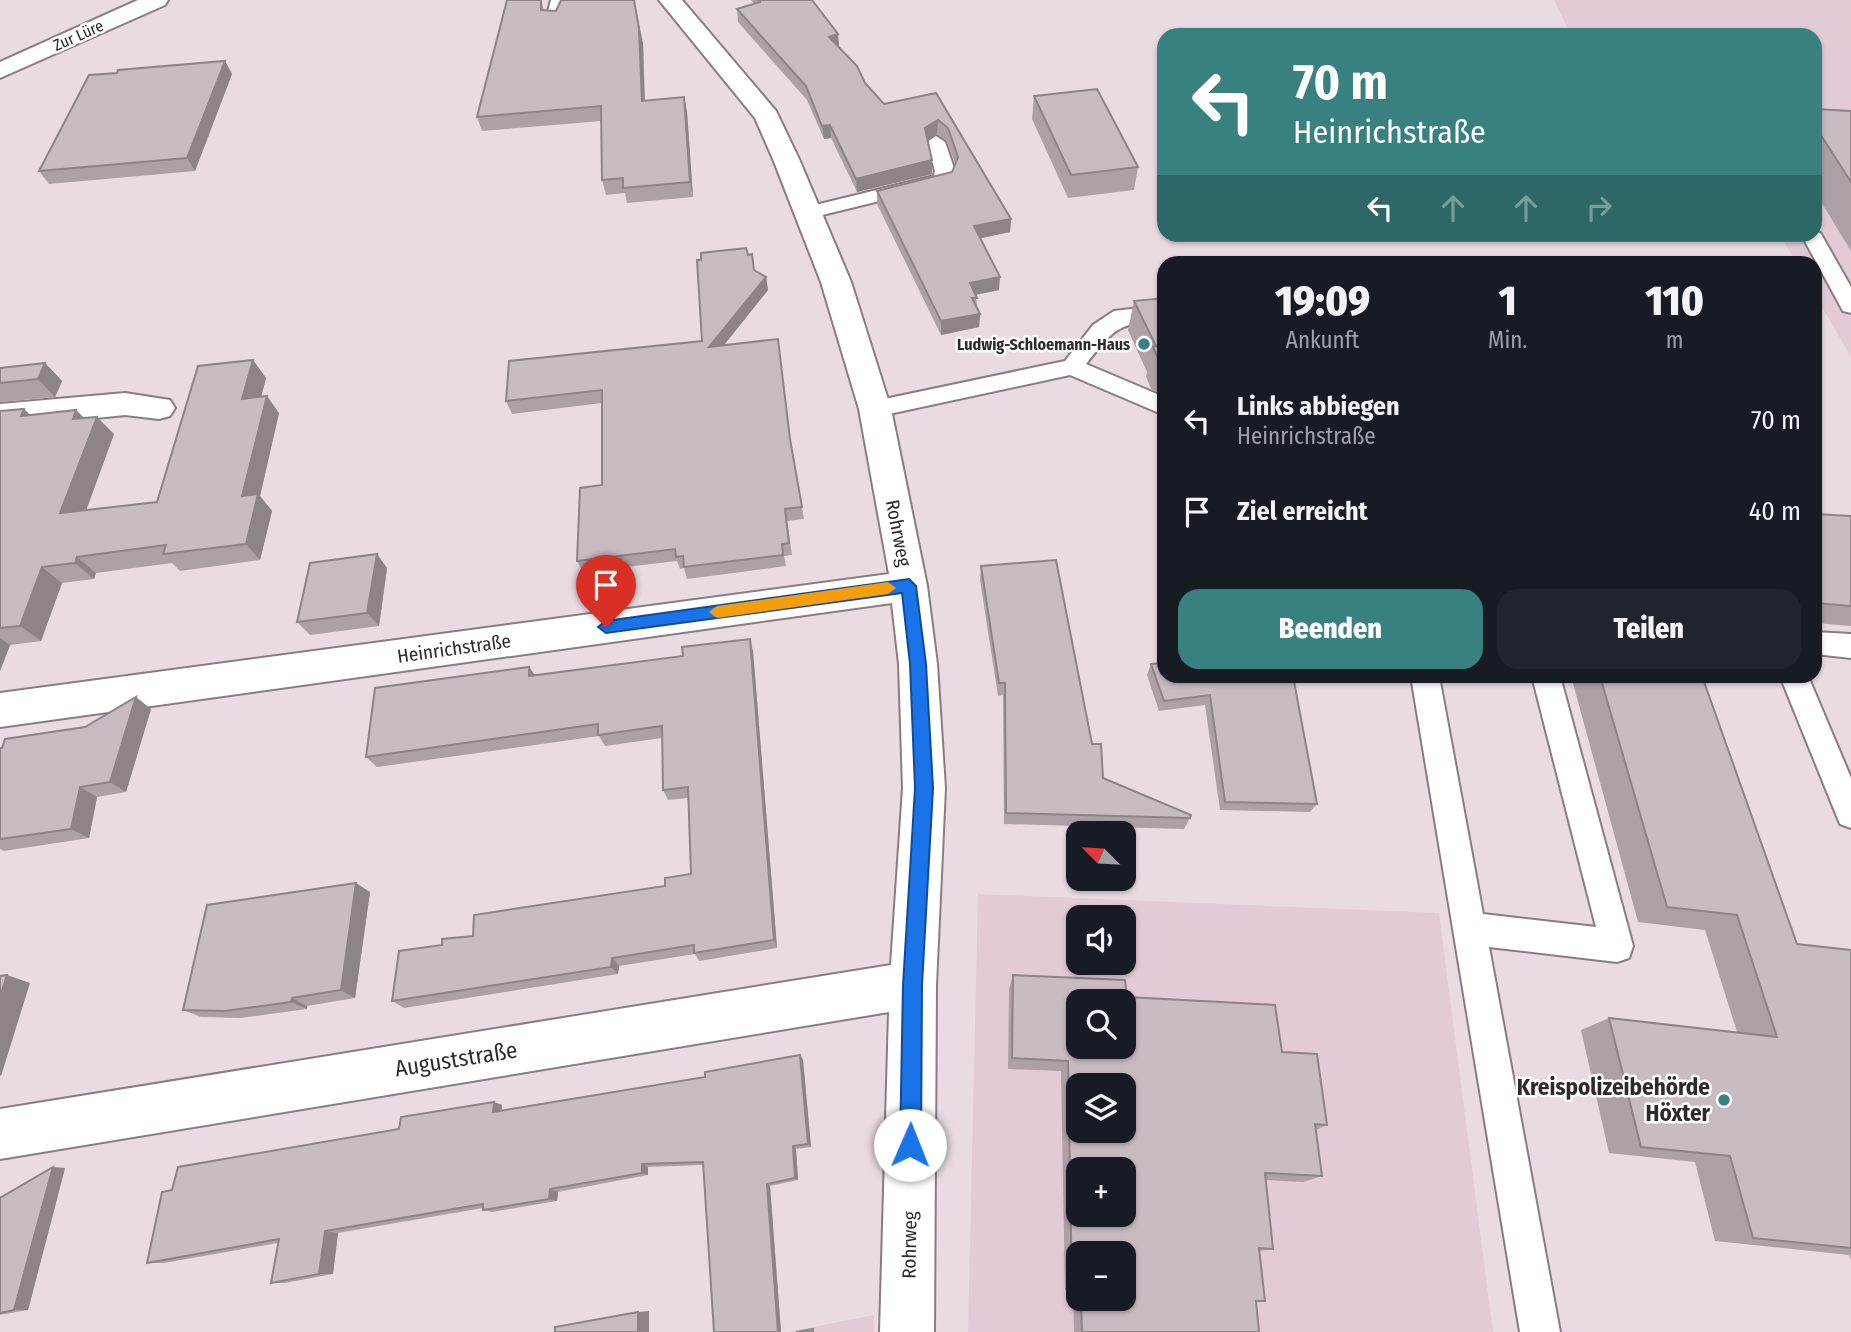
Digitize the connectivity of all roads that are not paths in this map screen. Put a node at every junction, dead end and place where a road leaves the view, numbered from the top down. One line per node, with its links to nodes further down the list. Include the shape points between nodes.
1 (157, 0): 5 (street, Zur Lüre)
2 (559, 0): 4 (lane)
3 (670, 0): 7 (street, Rohrweg, via 767,116)
4 (554, 19)
5 (0, 71)
6 (936, 142): 7 (lane, via 945,171 942,180)
7 (806, 213): 14 (street, Rohrweg, via 836,282)
8 (1815, 242): 9 (lane)
9 (1851, 306)
10 (1157, 313): 11 (lane, via 1122,316 1101,330)
11 (1072, 367): 12 (lane); 14 (lane)
12 (1157, 404)
13 (159, 408): 15 (street, via 125,404)
14 (875, 409): 16 (street, Rohrweg)
15 (0, 416)
16 (909, 586): 22 (street, Heinrichstraße); 25 (street, Rohrweg, via 924,788)
17 (1822, 644): 18 (lane)
18 (1851, 646)
19 (1425, 683): 24 (lane)
20 (1548, 683): 24 (lane, via 1618,946)
21 (1797, 683): 23 (lane)
22 (0, 710)
23 (1851, 814)
24 (1470, 929): 28 (lane)
25 (913, 985): 26 (street, Auguststraße); 27 (street, Rohrweg)
26 (0, 1134)
27 (908, 1332)
28 (1540, 1332)

